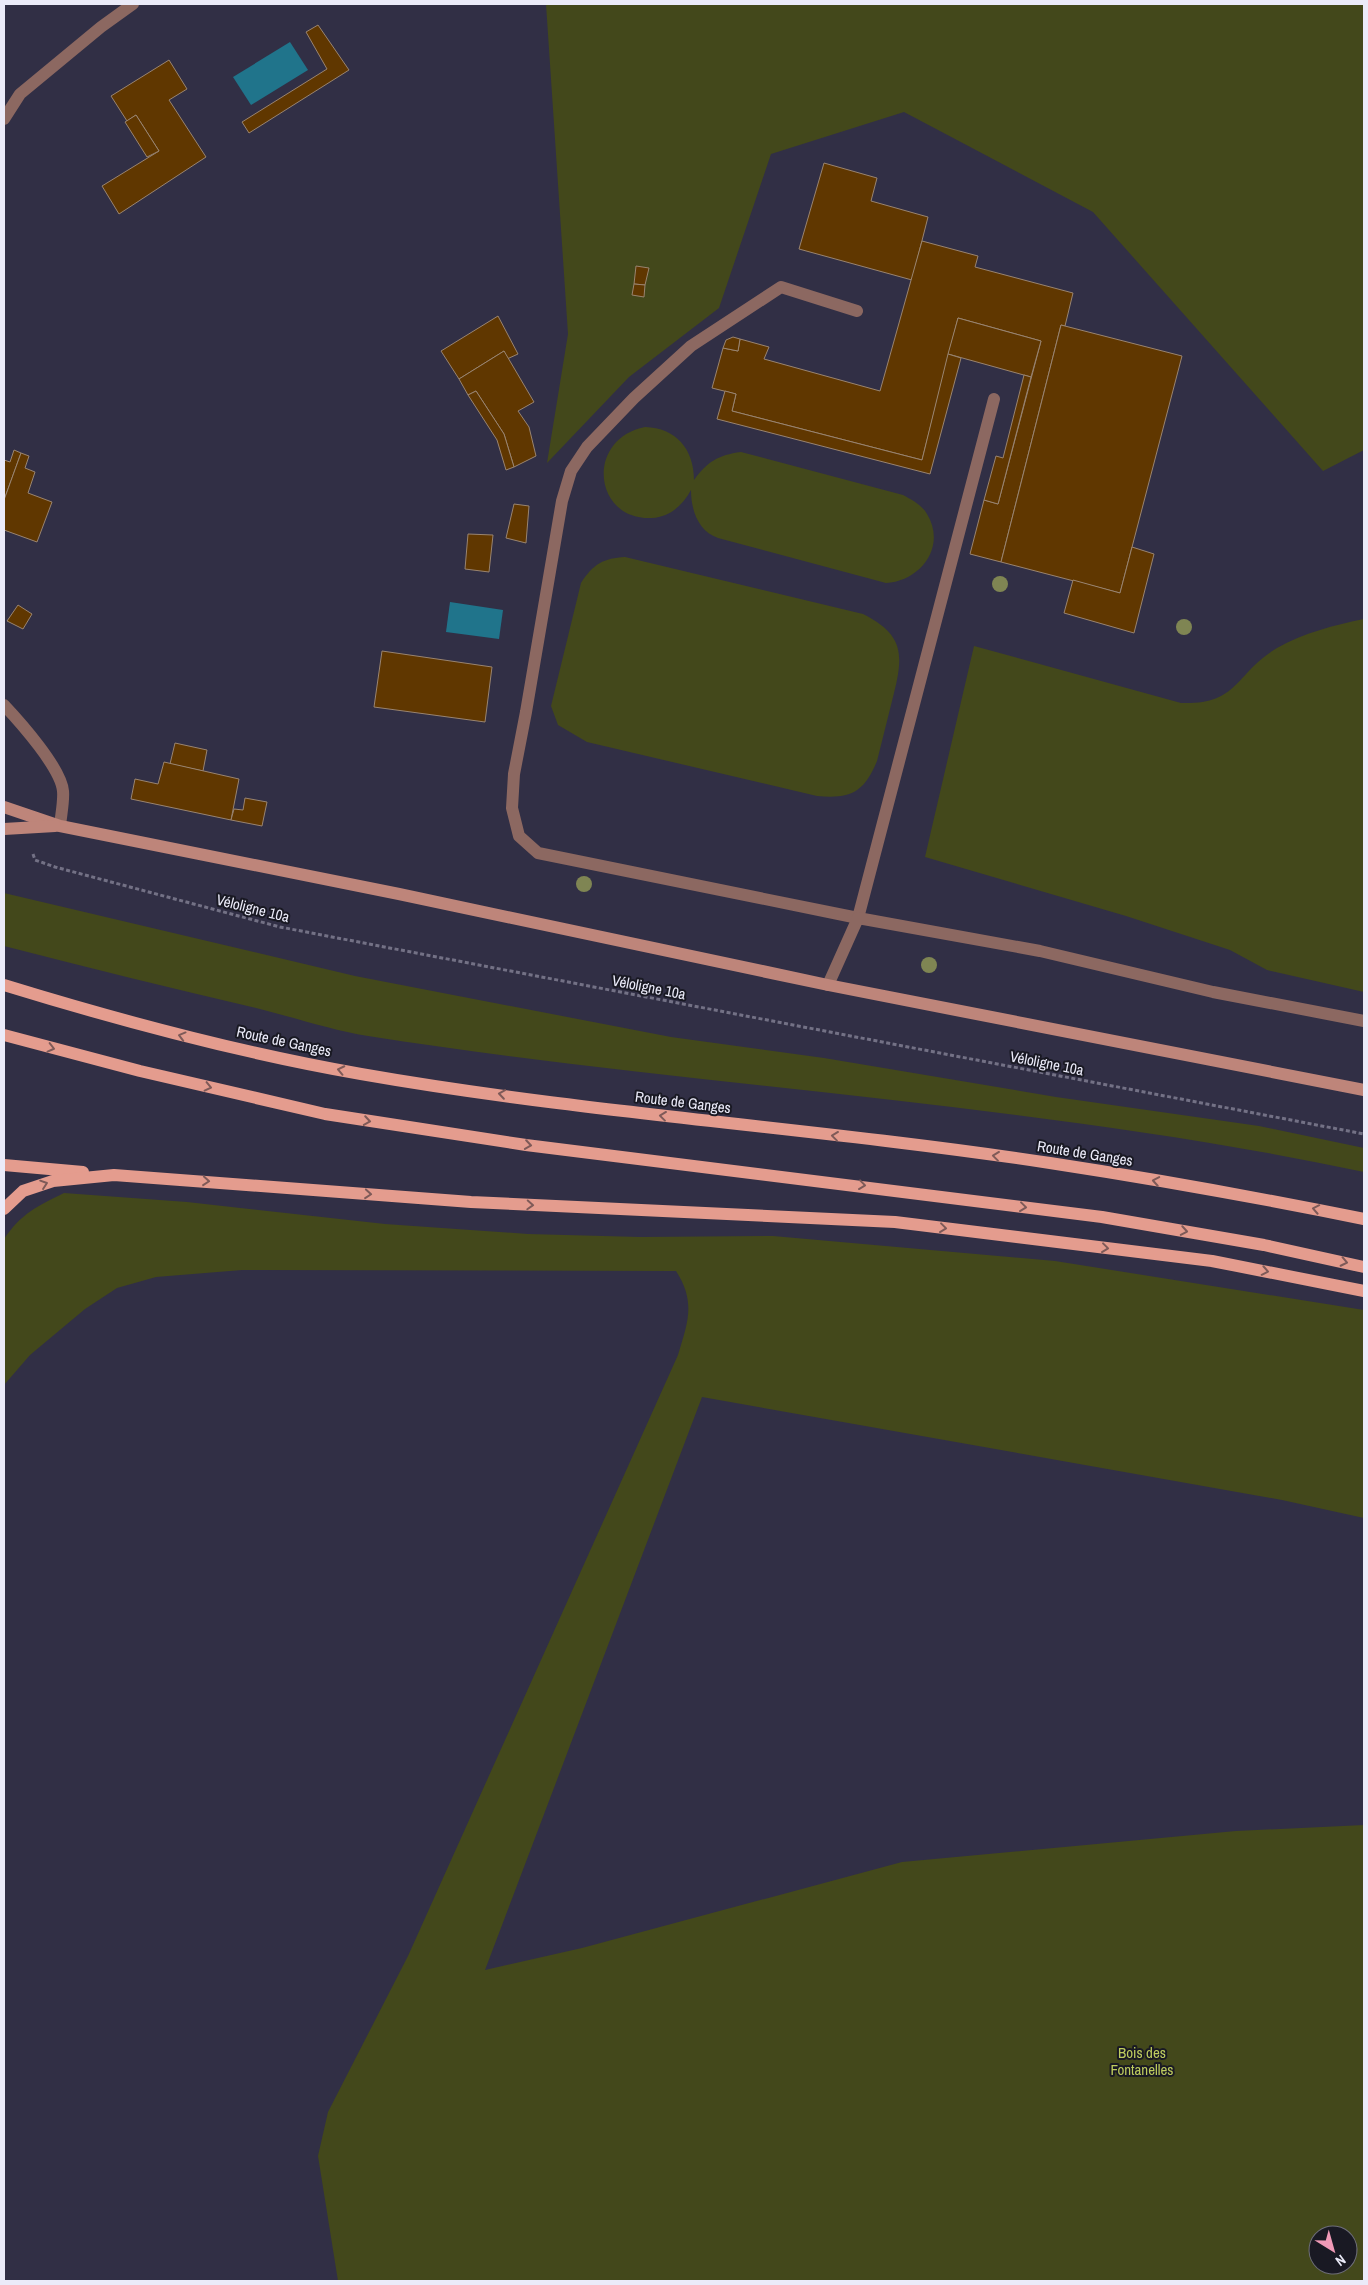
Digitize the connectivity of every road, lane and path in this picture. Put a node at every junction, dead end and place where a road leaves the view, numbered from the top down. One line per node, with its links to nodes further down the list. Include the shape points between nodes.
1 (133, 4): 2 (lane, via 20,94)
2 (4, 119)
3 (857, 311): 10 (lane, via 781,288 691,346 587,447 571,471 562,501 514,774 512,808 519,836 538,853)
4 (994, 399): 10 (lane)
5 (4, 705): 7 (lane, via 58,776 63,791)
6 (4, 807): 7 (street)
7 (60, 826): 8 (street); 12 (street)
8 (28, 828): 9 (street); 16 (path, Véloligne 10a, via 35,860 280,927)
9 (4, 829)
10 (858, 918): 12 (lane); 13 (lane, via 1040,951 1213,992)
11 (4, 984): 20 (main road, Route de Ganges, one-way to 11, via 1048,1162 711,1122 361,1074 186,1038)
12 (828, 985): 15 (street)
13 (1364, 1020)
14 (4, 1035): 21 (main road, one-way to 21, via 325,1114 526,1145 1102,1217 1264,1245)
15 (1364, 1090)
16 (1364, 1134)
17 (4, 1166): 18 (main road)
18 (114, 1175): 19 (main road, one-way to 18, via 23,1191 53,1181); 22 (main road, one-way to 22, via 471,1202 895,1222 1212,1261)
19 (4, 1209)
20 (1364, 1219)
21 (1364, 1267)
22 (1364, 1292)

